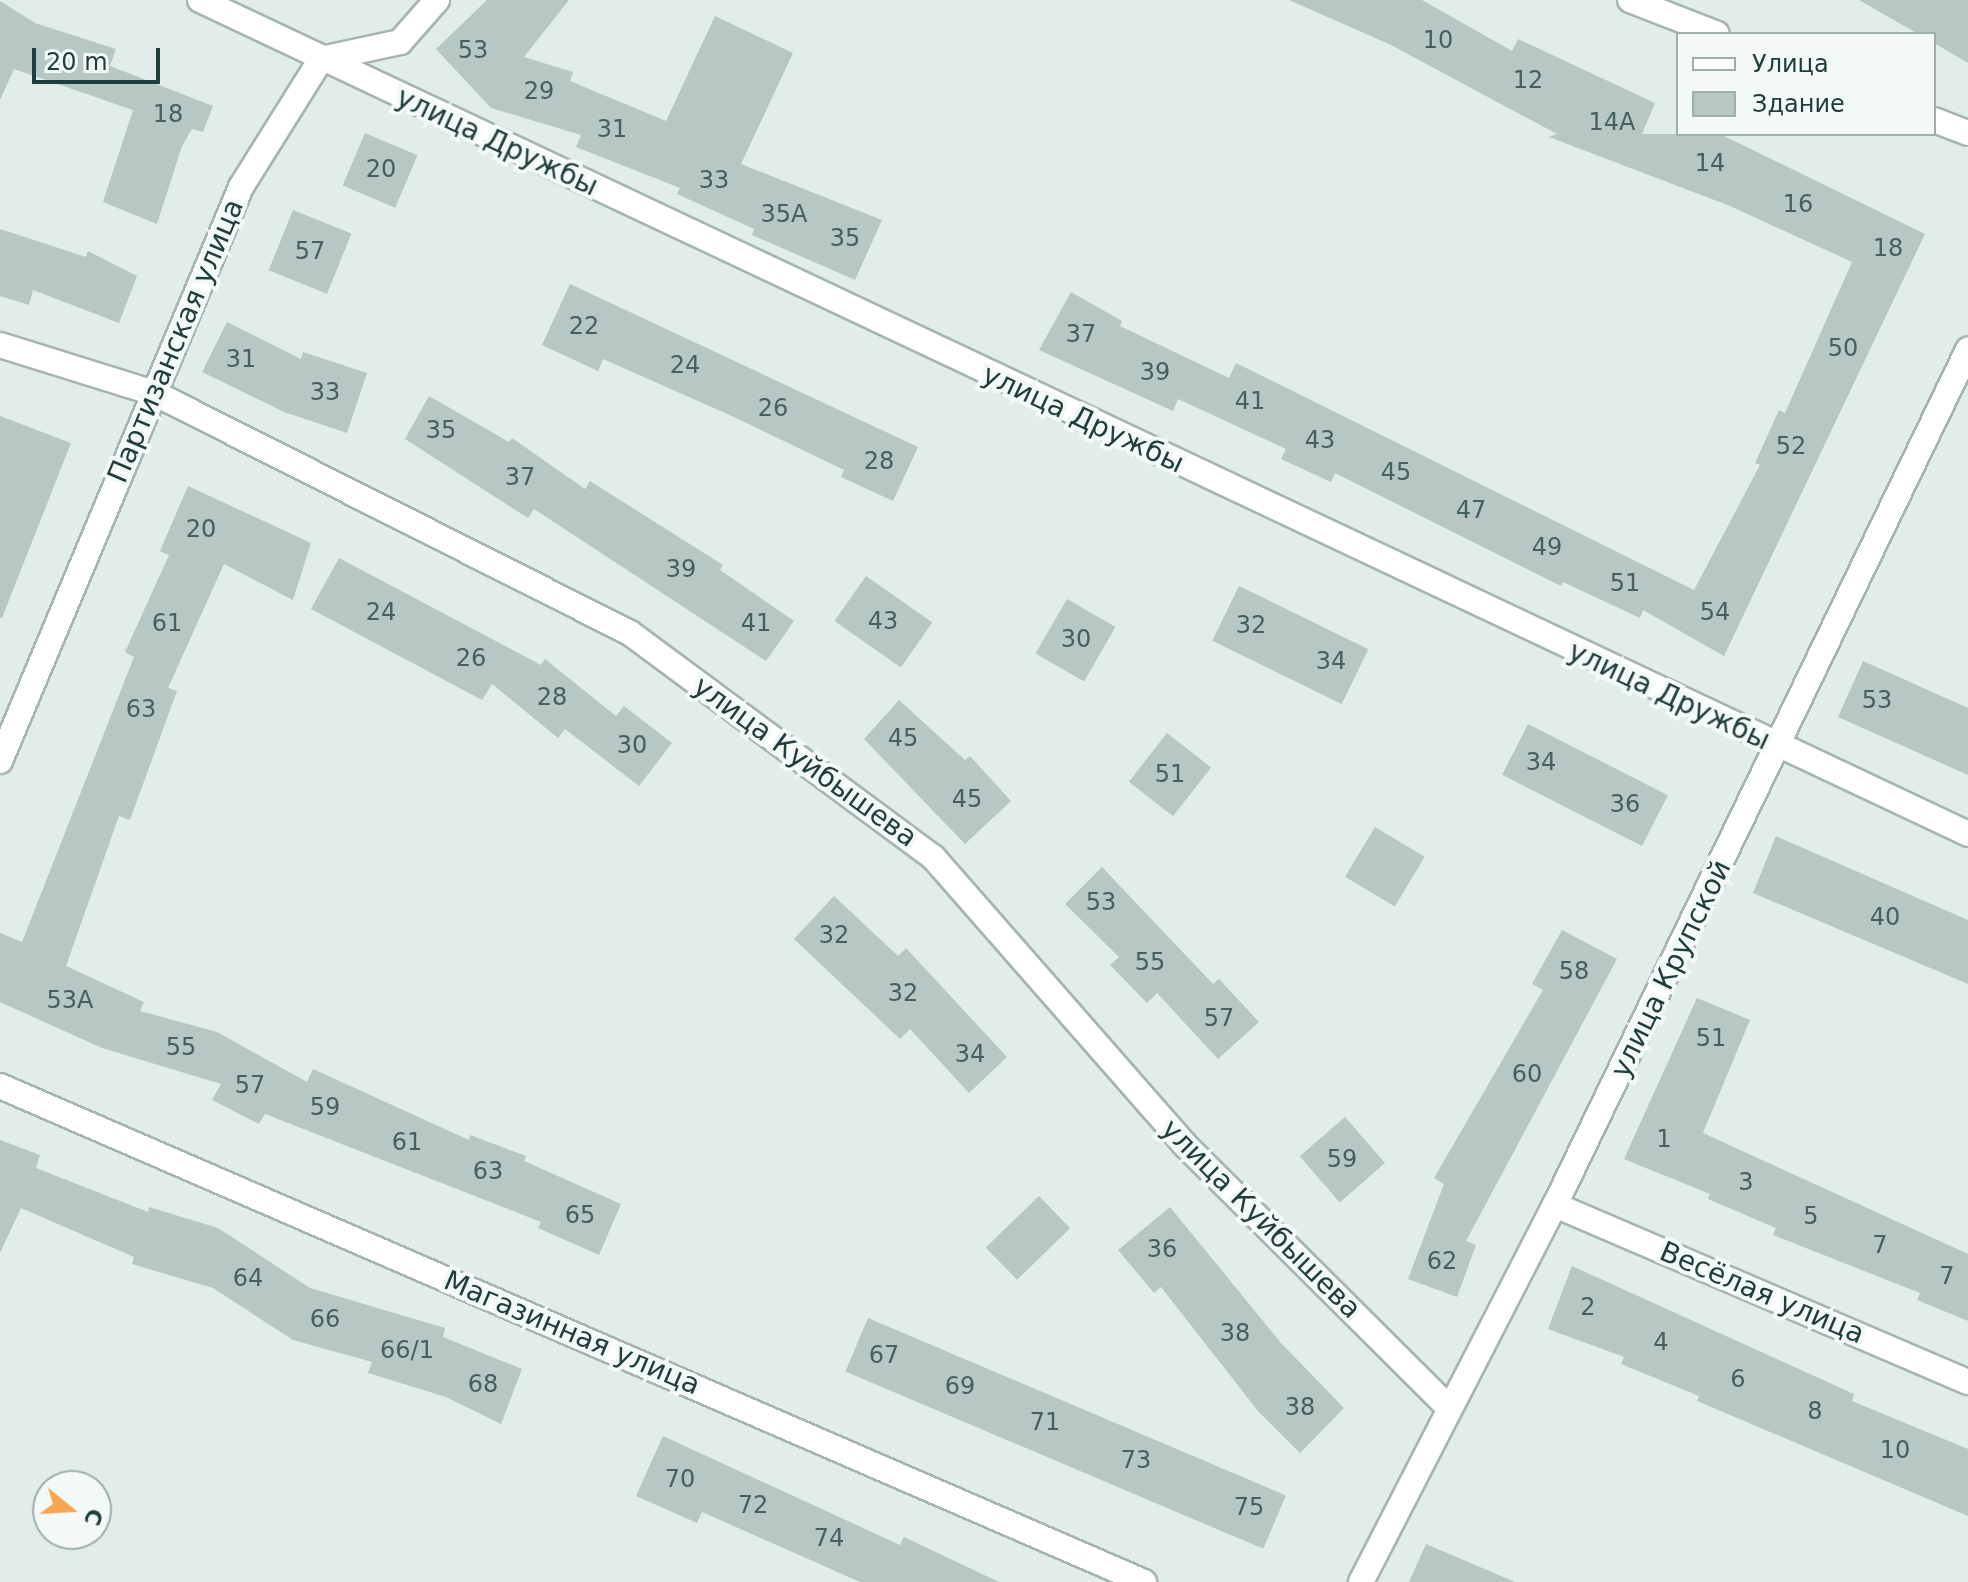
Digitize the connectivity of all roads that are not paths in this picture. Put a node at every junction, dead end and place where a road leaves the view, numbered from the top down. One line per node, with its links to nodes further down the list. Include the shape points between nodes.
1 (200, 0): 5 (street, улица Дружбы)
2 (437, 0): 5 (street, via 400,42)
3 (1630, 0): 4 (street)
4 (1712, 32)
5 (321, 59): 10 (street, Партизанская улица, via 241,187); 11 (street, улица Дружбы)
6 (1936, 121): 7 (street)
7 (1968, 133)
8 (0, 345): 10 (street, улица Куйбышева)
9 (1968, 350): 11 (street, улица Крупской)
10 (154, 393): 12 (street, Партизанская улица); 17 (street, улица Куйбышева, via 630,633 933,857 1184,1144)
11 (1779, 748): 13 (street, улица Дружбы); 15 (street, улица Крупской)
12 (0, 761)
13 (1968, 834)
14 (0, 1086): 18 (street, Магазинная улица)
15 (1555, 1205): 16 (street, Весёлая улица); 17 (street, улица Крупской)
16 (1968, 1382)
17 (1447, 1406): 19 (street, улица Крупской)
18 (1144, 1582)
19 (1361, 1582)

